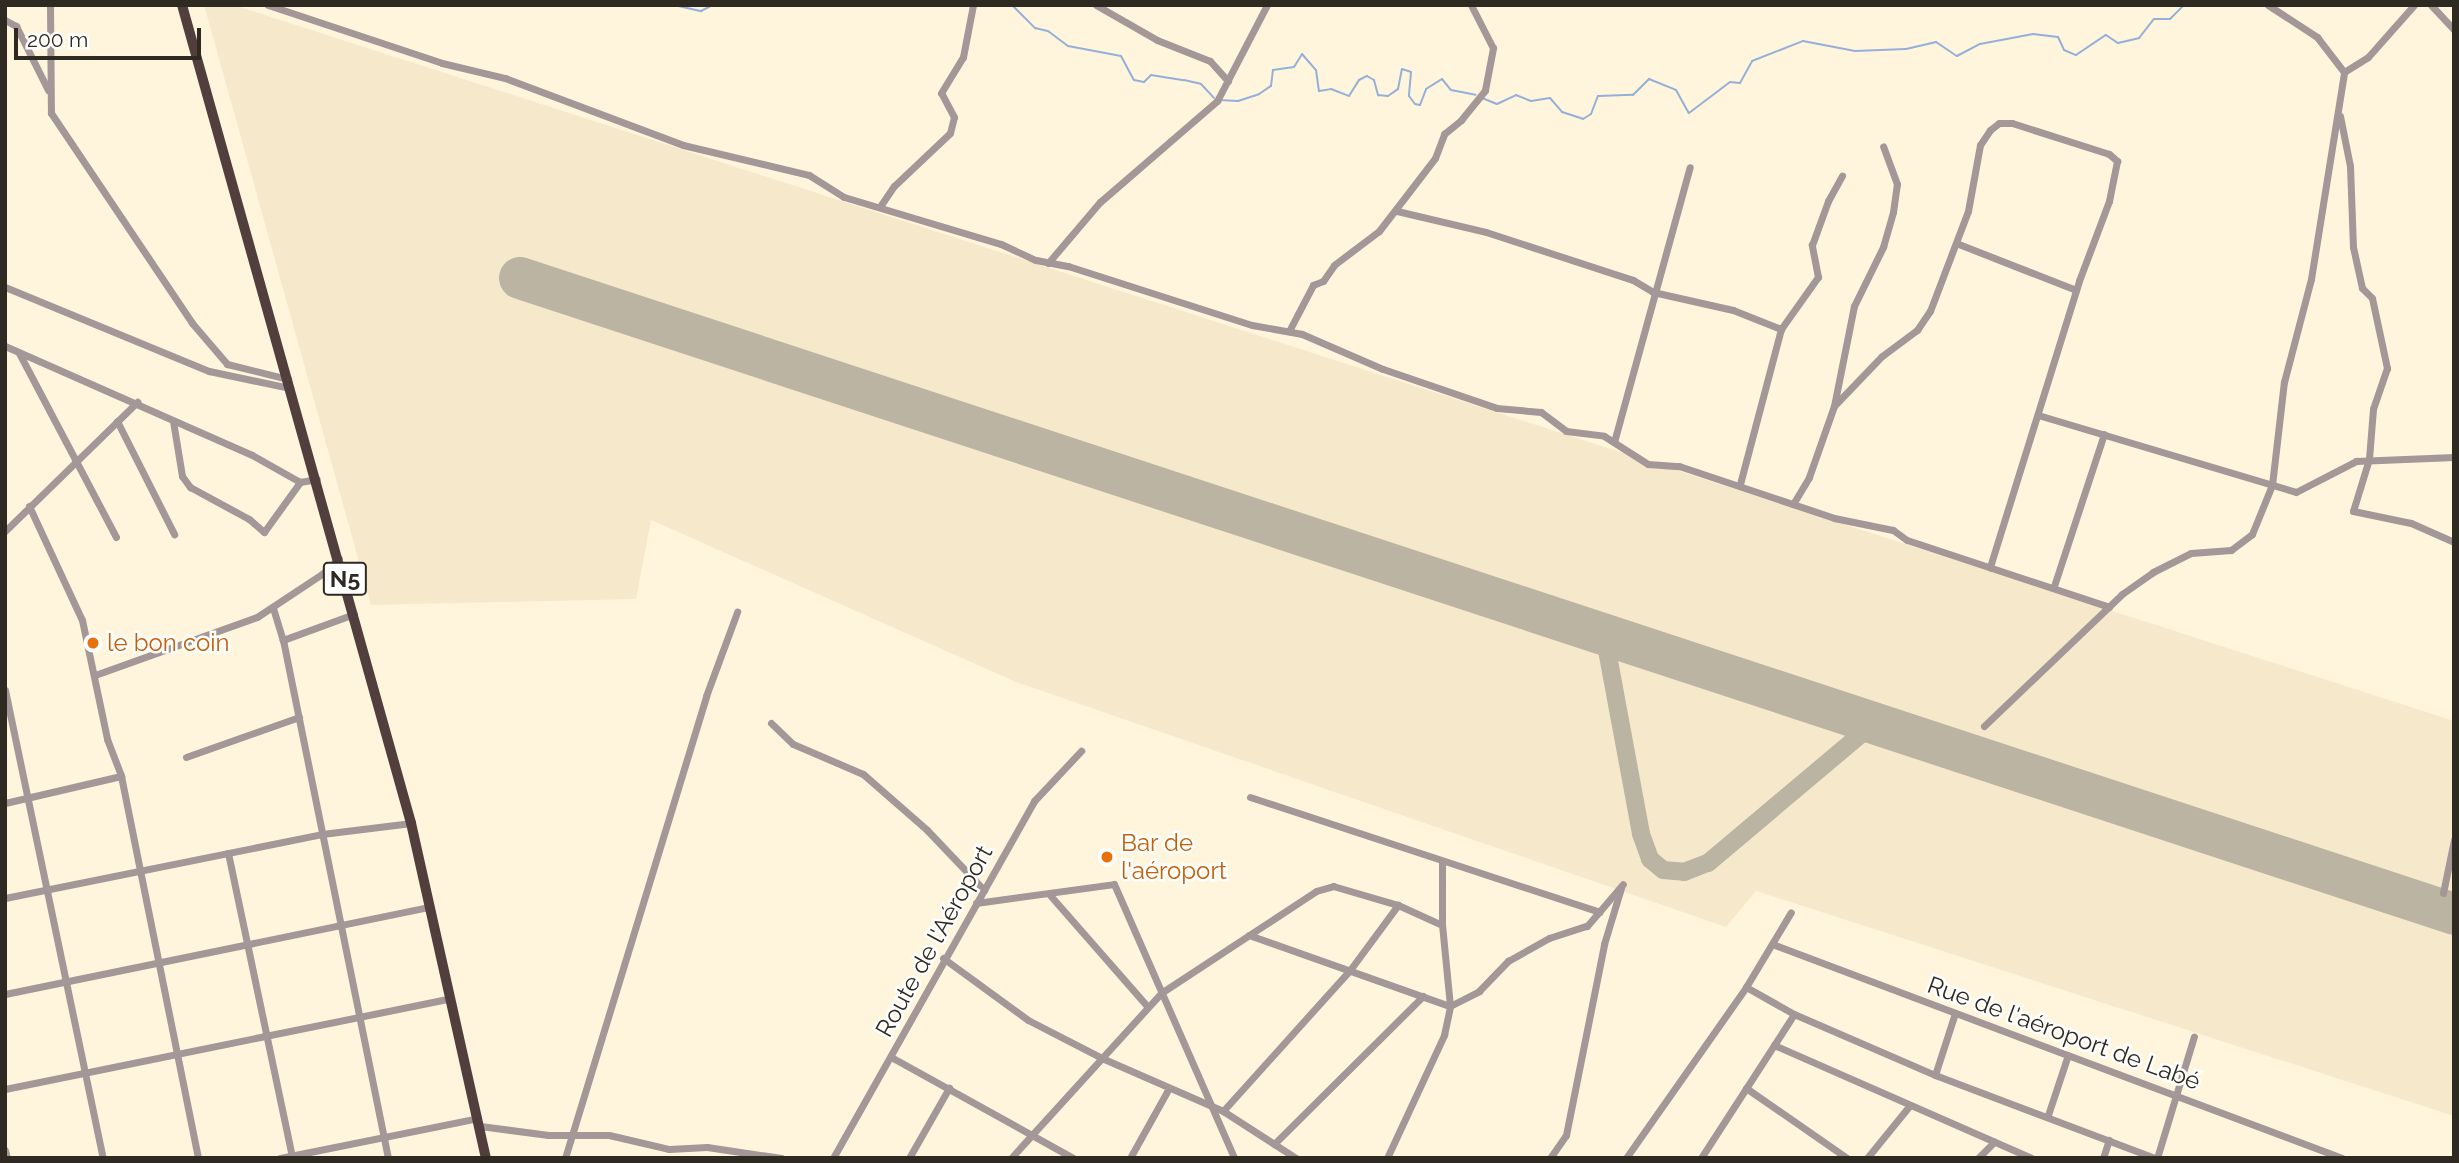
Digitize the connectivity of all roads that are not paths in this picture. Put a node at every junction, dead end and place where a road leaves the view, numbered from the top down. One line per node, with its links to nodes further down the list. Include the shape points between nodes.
1 (50, 5): 15 (street)
2 (182, 5): 31 (highway, N5)
3 (268, 5): 20 (street, via 442,63 505,78 683,145 809,175 844,197)
4 (973, 5): 20 (street, via 963,57 941,93 954,117 950,134 894,186)
5 (1096, 5): 14 (street, via 1157,40 1210,61)
6 (1267, 5): 14 (street, via 1253,36 1238,53)
7 (1471, 5): 21 (street, via 1493,48 1485,90 1444,134 1435,158)
8 (2268, 5): 13 (street, via 2317,37)
9 (2414, 5): 13 (street, via 2368,57)
10 (2431, 5): 12 (street)
11 (5, 20): 15 (street, via 16,26)
12 (2454, 30)
13 (2344, 72): 16 (street)
14 (1228, 81): 23 (street, via 1219,98 1100,202)
15 (49, 91): 31 (street, via 51,113 192,323 227,364)
16 (2339, 116): 40 (street, via 2350,166 2353,247 2362,288 2372,298 2387,368 2373,409); 45 (street, via 2311,279 2284,382)
17 (1883, 146): 33 (street, via 1897,184 1893,212 1883,247 1854,306)
18 (1690, 167): 26 (street)
19 (1842, 176): 27 (street, via 1812,245 1818,277)
20 (881, 205): 23 (street)
21 (1396, 211): 26 (street, via 1504,237 1643,284); 28 (street, via 1365,244 1313,285)
22 (1956, 243): 25 (street); 25 (street, via 1970,202 1980,145 1999,124 2029,127 2109,154 2119,166); 33 (street, via 1940,291 1917,330 1881,356)
23 (1048, 263): 28 (street, via 1252,325)
24 (5, 287): 31 (street, via 209,372)
25 (2076, 290): 34 (street)
26 (1653, 292): 27 (street, via 1733,310); 38 (street)
27 (1781, 329): 44 (street)
28 (1289, 331): 38 (street, via 1418,382 1497,408 1541,412 1566,431 1604,436)
29 (5, 346): 30 (street)
30 (19, 352): 32 (street); 41 (street)
31 (290, 384): 42 (highway, N5)
32 (137, 402): 35 (street); 36 (street)
33 (1834, 406): 46 (street, via 1802,492)
34 (2038, 415): 37 (street); 53 (street)
35 (117, 421): 41 (street); 49 (street)
36 (173, 421): 43 (street, via 282,469); 43 (street, via 182,476 190,487 250,519 264,532)
37 (2104, 434): 45 (street); 54 (street)
38 (1614, 442): 44 (street, via 1648,464 1679,466)
39 (2454, 457): 40 (street)
40 (2369, 459): 45 (street, via 2342,465 2303,492); 51 (street, via 2353,511 2411,523)
41 (76, 461): 47 (street); 50 (street)
42 (317, 479): 43 (street); 52 (highway, N5)
43 (300, 482)
44 (1740, 484): 46 (street)
45 (2272, 485): 55 (street, via 2244,543 2165,564)
46 (1793, 504): 53 (street, via 1893,530 1907,540)
47 (29, 506): 48 (street); 60 (street, via 82,620)
48 (5, 531)
49 (174, 534)
50 (116, 537)
51 (2454, 542)
52 (339, 557): 56 (street); 58 (highway, N5)
53 (1990, 567): 54 (street)
54 (2054, 586): 55 (street)
55 (2109, 607): 65 (street)
56 (273, 608): 59 (street); 60 (street, via 237,626)
57 (737, 612): 127 (street, via 706,696)
58 (355, 613): 59 (street); 72 (highway, N5)
59 (283, 640): 63 (street)
60 (95, 675): 68 (street, via 107,739)
61 (5, 690): 62 (street)
62 (7, 699): 70 (street)
63 (299, 717): 67 (street); 73 (street)
64 (771, 723): 79 (street, via 793,744 863,774 927,830)
65 (1984, 726)
66 (1081, 751): 79 (street, Route de l'Aéroport, via 1034,801)
67 (186, 757)
68 (121, 776): 70 (street); 77 (street)
69 (1250, 797): 76 (street)
70 (30, 798): 71 (street); 78 (street)
71 (5, 803)
72 (411, 823): 73 (street); 85 (highway, N5)
73 (322, 834): 75 (street); 89 (street)
74 (2454, 840): 80 (street)
75 (228, 853): 77 (street); 91 (street)
76 (1442, 862): 86 (street); 88 (street)
77 (140, 871): 78 (street); 94 (street)
78 (48, 889): 82 (street); 96 (street)
79 (984, 890): 83 (street, Route de l'Aéroport)
80 (2443, 893)
81 (1049, 894): 83 (street); 98 (street, via 1114,884); 102 (street)
82 (5, 898)
83 (976, 903): 93 (street, Route de l'Aéroport)
84 (1398, 905): 88 (street); 90 (street, via 1333,887 1316,891); 95 (street)
85 (429, 907): 89 (street); 101 (highway, N5)
86 (1600, 912): 103 (street, via 1587,926 1549,938 1508,961 1479,990); 152 (street, via 1623,884 1604,944 1566,1135)
87 (1791, 912): 92 (street)
88 (1442, 925): 103 (street)
89 (341, 927): 91 (street); 106 (street)
90 (1250, 935): 95 (street); 98 (street)
91 (249, 944): 94 (street); 107 (street)
92 (1772, 944): 97 (street); 104 (street, Rue de l'aéroport de Labé)
93 (943, 958): 112 (street, Route de l'Aéroport); 113 (street, via 1028,1020)
94 (158, 962): 96 (street); 110 (street)
95 (1350, 970): 100 (street); 123 (street)
96 (67, 980): 99 (street); 114 (street)
97 (1746, 987): 105 (street); 153 (street)
98 (1161, 993): 102 (street); 122 (street)
99 (5, 994)
100 (1423, 996): 103 (street); 132 (street)
101 (451, 998): 106 (street); 125 (highway, N5)
102 (1147, 1006): 113 (street)
103 (1450, 1006): 151 (street, via 1444,1035)
104 (1955, 1013): 111 (street, Rue de l'aéroport de Labé); 115 (street)
105 (1794, 1014): 109 (street); 115 (street)
106 (360, 1018): 107 (street); 128 (street)
107 (270, 1036): 110 (street); 134 (street)
108 (2194, 1037): 120 (street)
109 (1774, 1045): 118 (street); 121 (street)
110 (177, 1054): 114 (street); 137 (street)
111 (2068, 1055): 120 (street, Rue de l'aéroport de Labé); 124 (street)
112 (891, 1057): 116 (street); 143 (street, Route de l'Aéroport)
113 (1104, 1059): 117 (street); 126 (street)
114 (86, 1072): 119 (street); 136 (street)
115 (1935, 1074): 124 (street)
116 (949, 1088): 126 (street); 144 (street)
117 (1169, 1088): 122 (street); 147 (street)
118 (1746, 1088): 154 (street); 155 (street)
119 (5, 1089)
120 (2179, 1096): 160 (street); 161 (street, Rue de l'aéroport de Labé)
121 (1910, 1105): 131 (street); 156 (street)
122 (1211, 1107): 123 (street); 130 (street)
123 (1223, 1111): 132 (street)
124 (2048, 1115): 129 (street)
125 (479, 1122): 127 (street); 128 (street); 140 (highway, N5)
126 (1032, 1135): 145 (street); 146 (street)
127 (572, 1136): 141 (street); 142 (street, via 609,1135 669,1149 708,1147)
128 (384, 1137): 134 (street); 139 (street)
129 (2109, 1140): 159 (street); 160 (street)
130 (1226, 1142): 148 (street); 149 (street)
131 (1994, 1142): 157 (street); 158 (street)
132 (1274, 1144): 150 (street)
133 (5, 1150): 135 (street)
134 (292, 1157): 138 (street)
135 (7, 1158)
136 (103, 1158)
137 (198, 1158)
138 (280, 1158)
139 (387, 1158)
140 (486, 1158)
141 (565, 1158)
142 (781, 1158)
143 (833, 1158)
144 (909, 1158)
145 (1011, 1158)
146 (1073, 1158)
147 (1130, 1158)
148 (1225, 1158)
149 (1234, 1158)
150 (1296, 1158)
151 (1387, 1158)
152 (1550, 1158)
153 (1626, 1158)
154 (1701, 1158)
155 (1847, 1158)
156 (1867, 1158)
157 (1978, 1158)
158 (2032, 1158)
159 (2103, 1158)
160 (2156, 1158)
161 (2342, 1158)

